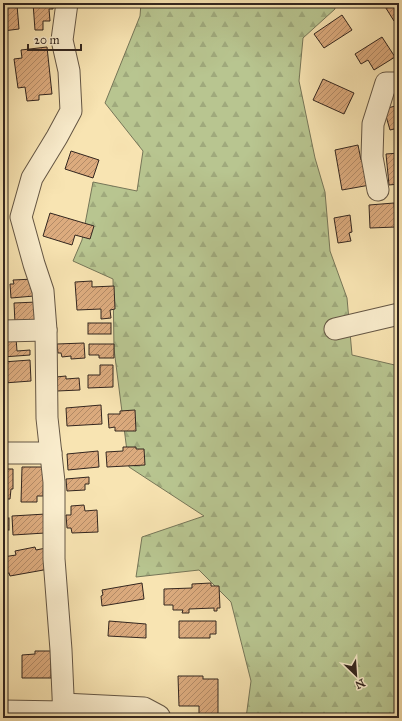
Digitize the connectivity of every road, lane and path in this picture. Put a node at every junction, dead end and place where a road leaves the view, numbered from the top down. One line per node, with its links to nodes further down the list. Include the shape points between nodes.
1 (67, 3): 6 (street, via 62,40 69,71 71,111 32,178 21,217 43,291)
2 (399, 83): 3 (street, via 386,83 373,124 372,157)
3 (378, 190)
4 (399, 314): 5 (street)
5 (335, 329)
6 (46, 330): 7 (street); 9 (street, via 46,418)
7 (3, 331)
8 (3, 452): 9 (street)
9 (51, 452): 11 (street)
10 (3, 711): 11 (street)
11 (63, 712): 12 (street, via 144,708)
12 (160, 718)

